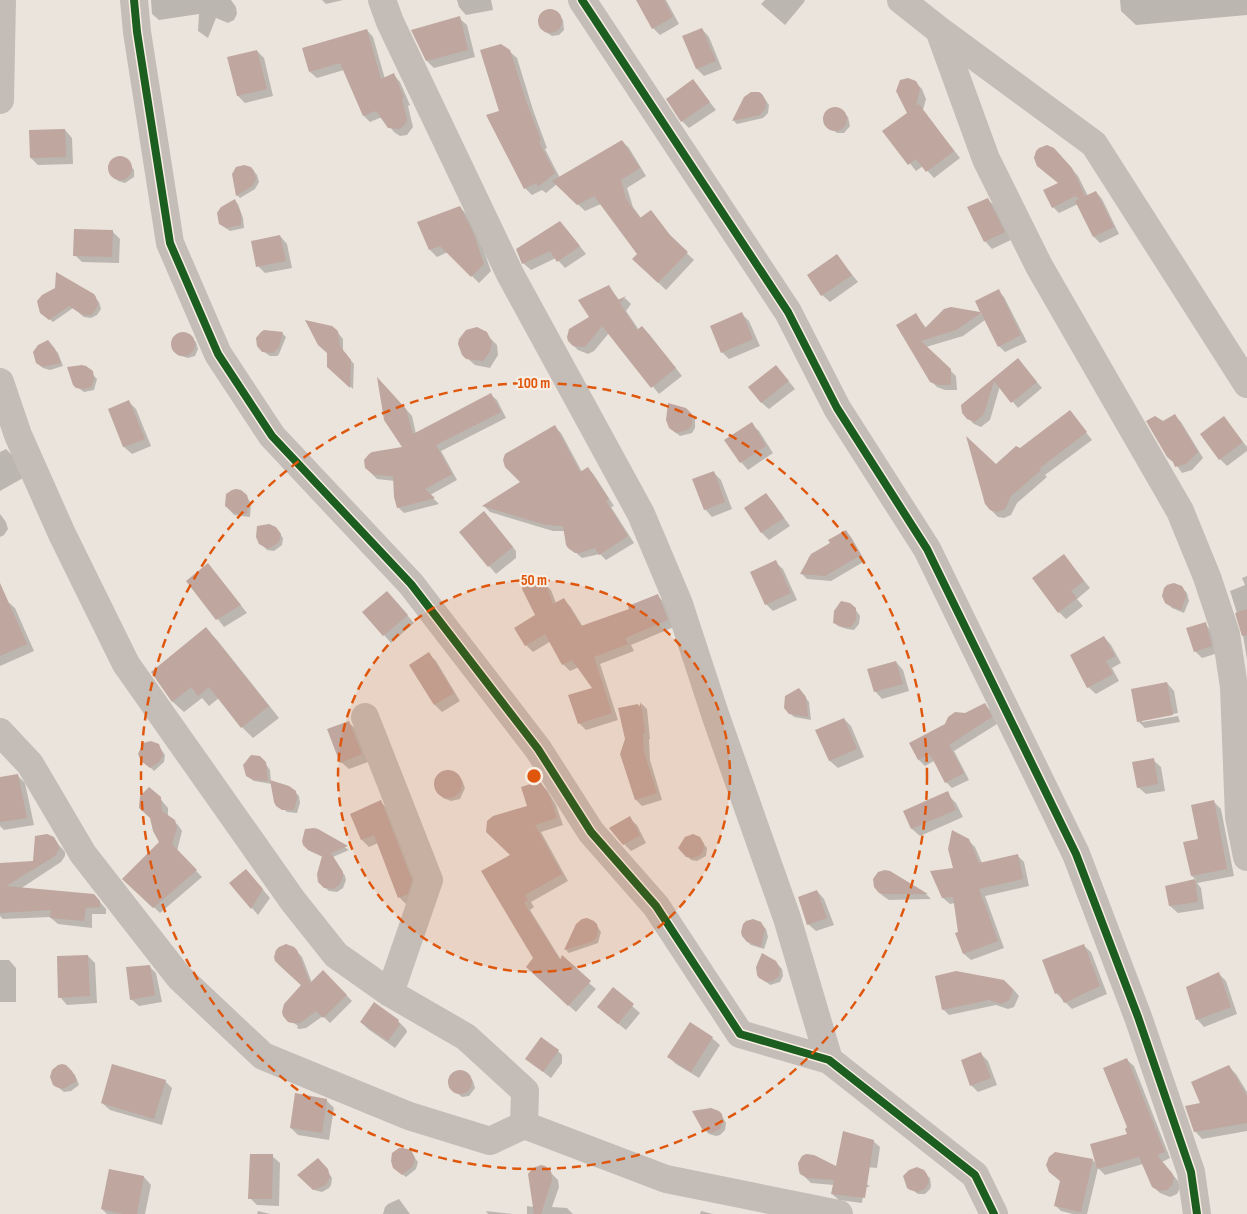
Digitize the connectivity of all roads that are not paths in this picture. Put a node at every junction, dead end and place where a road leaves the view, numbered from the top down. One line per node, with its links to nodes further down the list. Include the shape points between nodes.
1 (2, 0): 7 (street)
2 (134, 0): 14 (street, via 170,243 218,354 272,436 423,599 538,749 591,832 656,906 740,1034)
3 (382, 0): 14 (street, via 510,274 642,514 679,604 784,909)
4 (582, 0): 18 (street, via 788,312 837,408 927,549 1076,854 1138,1017 1191,1172)
5 (901, 0): 6 (street)
6 (938, 30): 9 (street, via 1094,144); 12 (street, via 986,159 1040,266 1180,510 1207,577 1226,634 1234,687 1239,817)
7 (0, 100)
8 (0, 382): 13 (street, via 18,435 62,534 126,664 293,902 336,955)
9 (1247, 384)
10 (364, 717): 13 (street, via 429,880)
11 (0, 732): 15 (street, via 30,764 83,854 179,976 263,1056 409,1116 490,1141)
12 (1247, 857)
13 (390, 993): 15 (street, via 466,1037 525,1091)
14 (829, 1060): 17 (street, via 975,1175)
15 (524, 1125): 16 (street, via 666,1179)
16 (839, 1214)
17 (994, 1214)
18 (1197, 1214)

